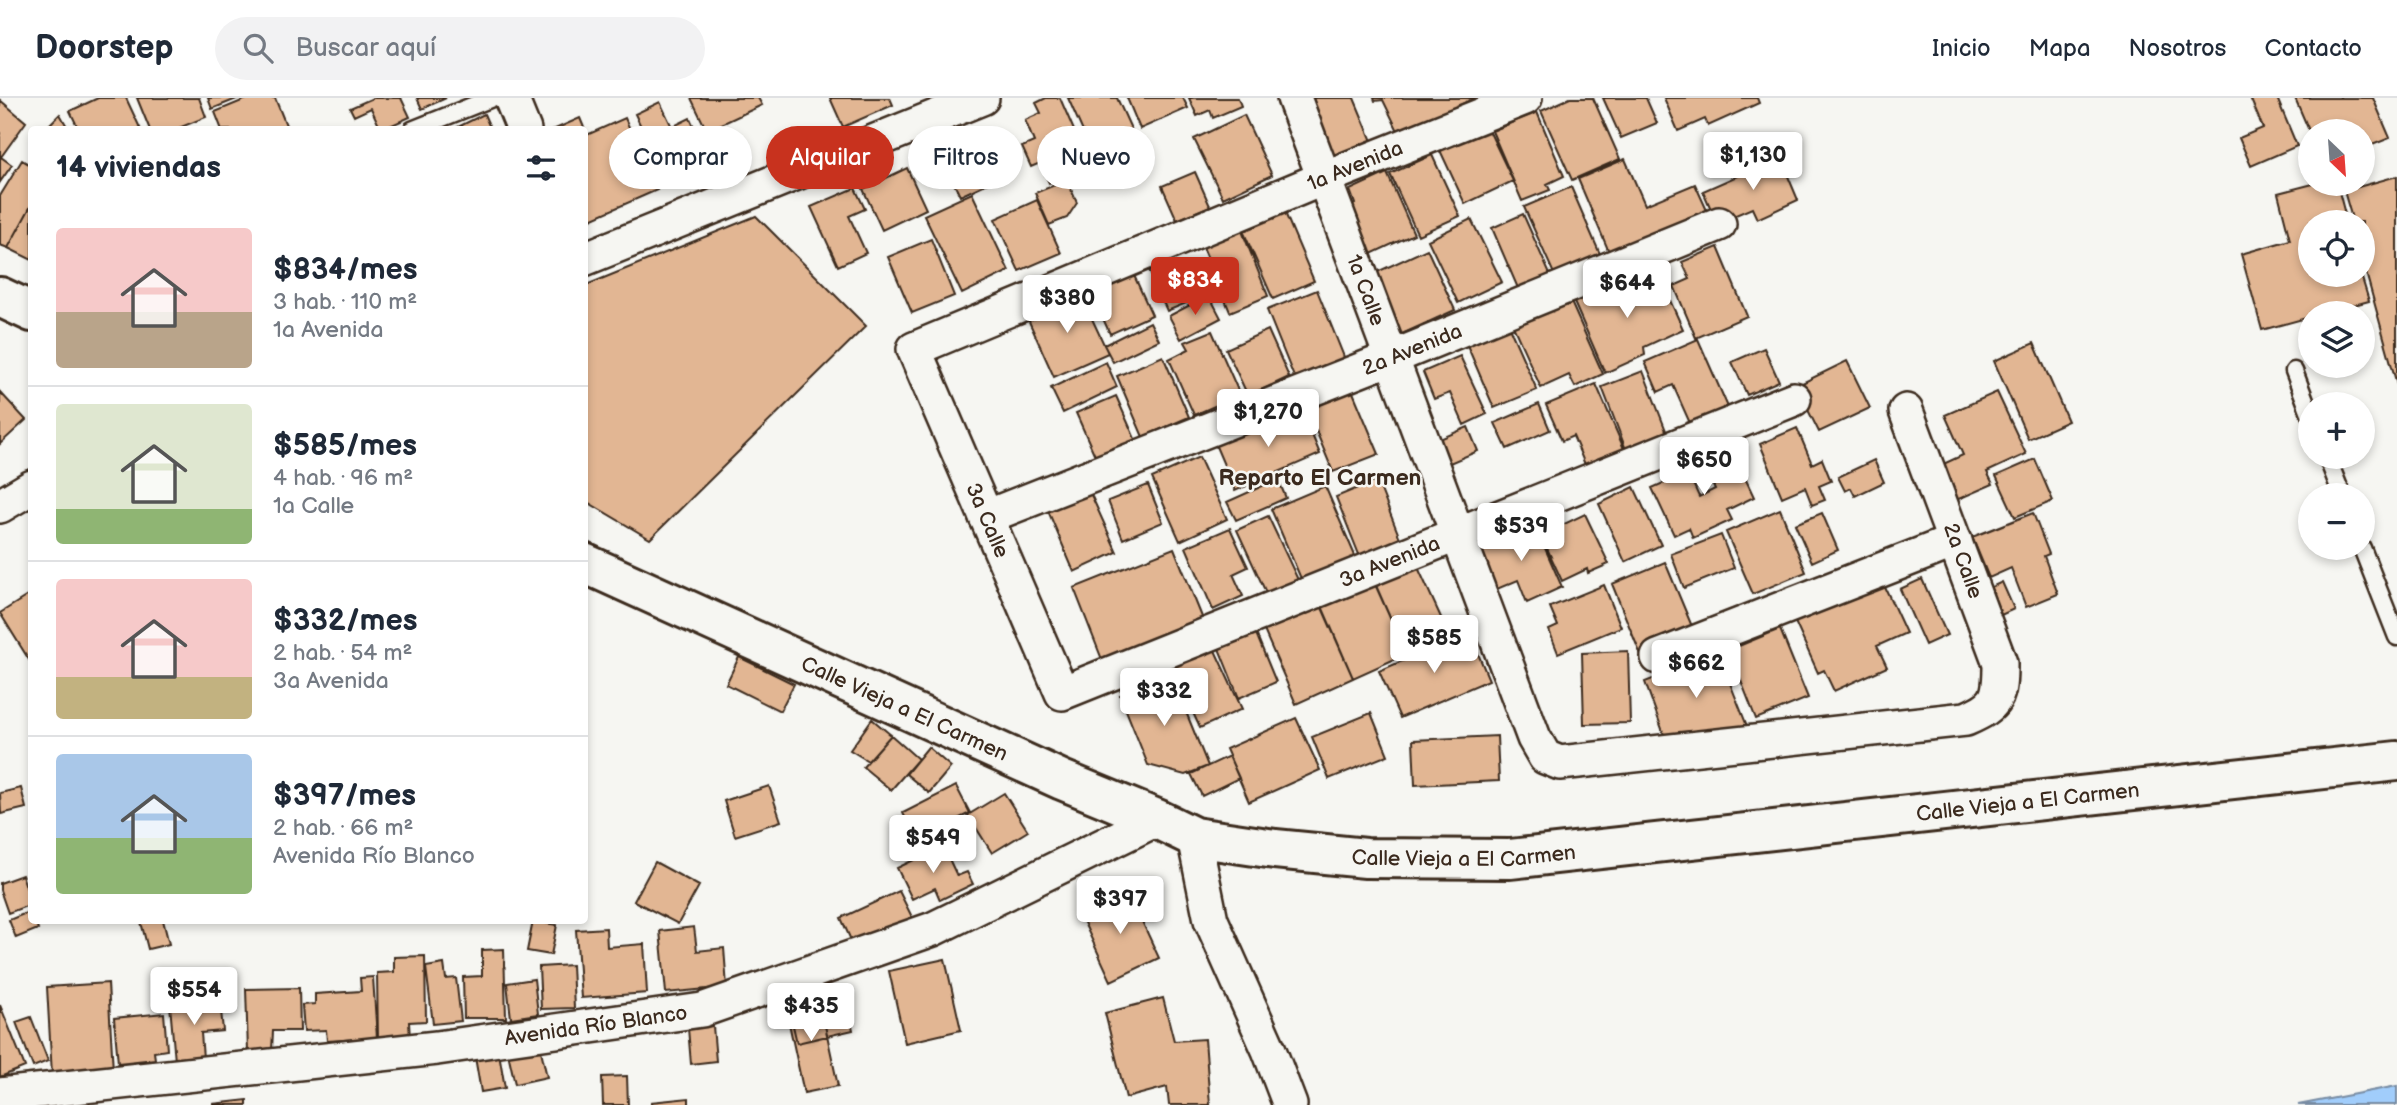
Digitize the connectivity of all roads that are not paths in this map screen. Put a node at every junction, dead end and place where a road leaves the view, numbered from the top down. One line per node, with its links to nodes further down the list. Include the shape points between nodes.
1 (492, 98): 6 (lane)
2 (512, 98): 7 (street)
3 (982, 98): 10 (street)
4 (1294, 98): 8 (street, 1a Calle)
5 (1525, 98): 8 (street, 1a Avenida)
6 (422, 126)
7 (522, 126)
8 (1324, 178): 13 (street, 1a Avenida); 14 (street, 1a Calle)
9 (1719, 225): 14 (street, 2a Avenida)
10 (588, 257)
11 (0, 297): 12 (street)
12 (28, 310)
13 (914, 349): 21 (street, 3a Calle)
14 (1391, 358): 21 (street, 2a Avenida); 22 (street, 1a Calle)
15 (2294, 371): 16 (lane)
16 (2302, 392)
17 (1794, 399): 22 (street, 3a Avenida)
18 (1906, 411): 23 (street, 2a Calle)
19 (28, 489): 20 (street)
20 (0, 506)
21 (986, 517): 28 (street, 3a Calle)
22 (1458, 534): 28 (street, 3a Avenida); 29 (street, 1a Calle, via 1534,738 1545,757 1560,763 1966,719)
23 (1955, 541): 27 (street); 29 (street, 2a Calle, via 2000,663 2000,690)
24 (2367, 560): 26 (lane)
25 (588, 565): 31 (street, Calle Vieja a El Carmen)
26 (2397, 637)
27 (1658, 657)
28 (1062, 693)
29 (1986, 710)
30 (2397, 761): 32 (street, Calle Vieja a El Carmen, via 1510,859 1366,858)
31 (1157, 819): 32 (street, Calle Vieja a El Carmen); 33 (street, Avenida Río Blanco, via 933,929 702,1010 437,1048)
32 (1194, 837): 34 (street, via 1211,920)
33 (0, 1095)
34 (1290, 1105)

